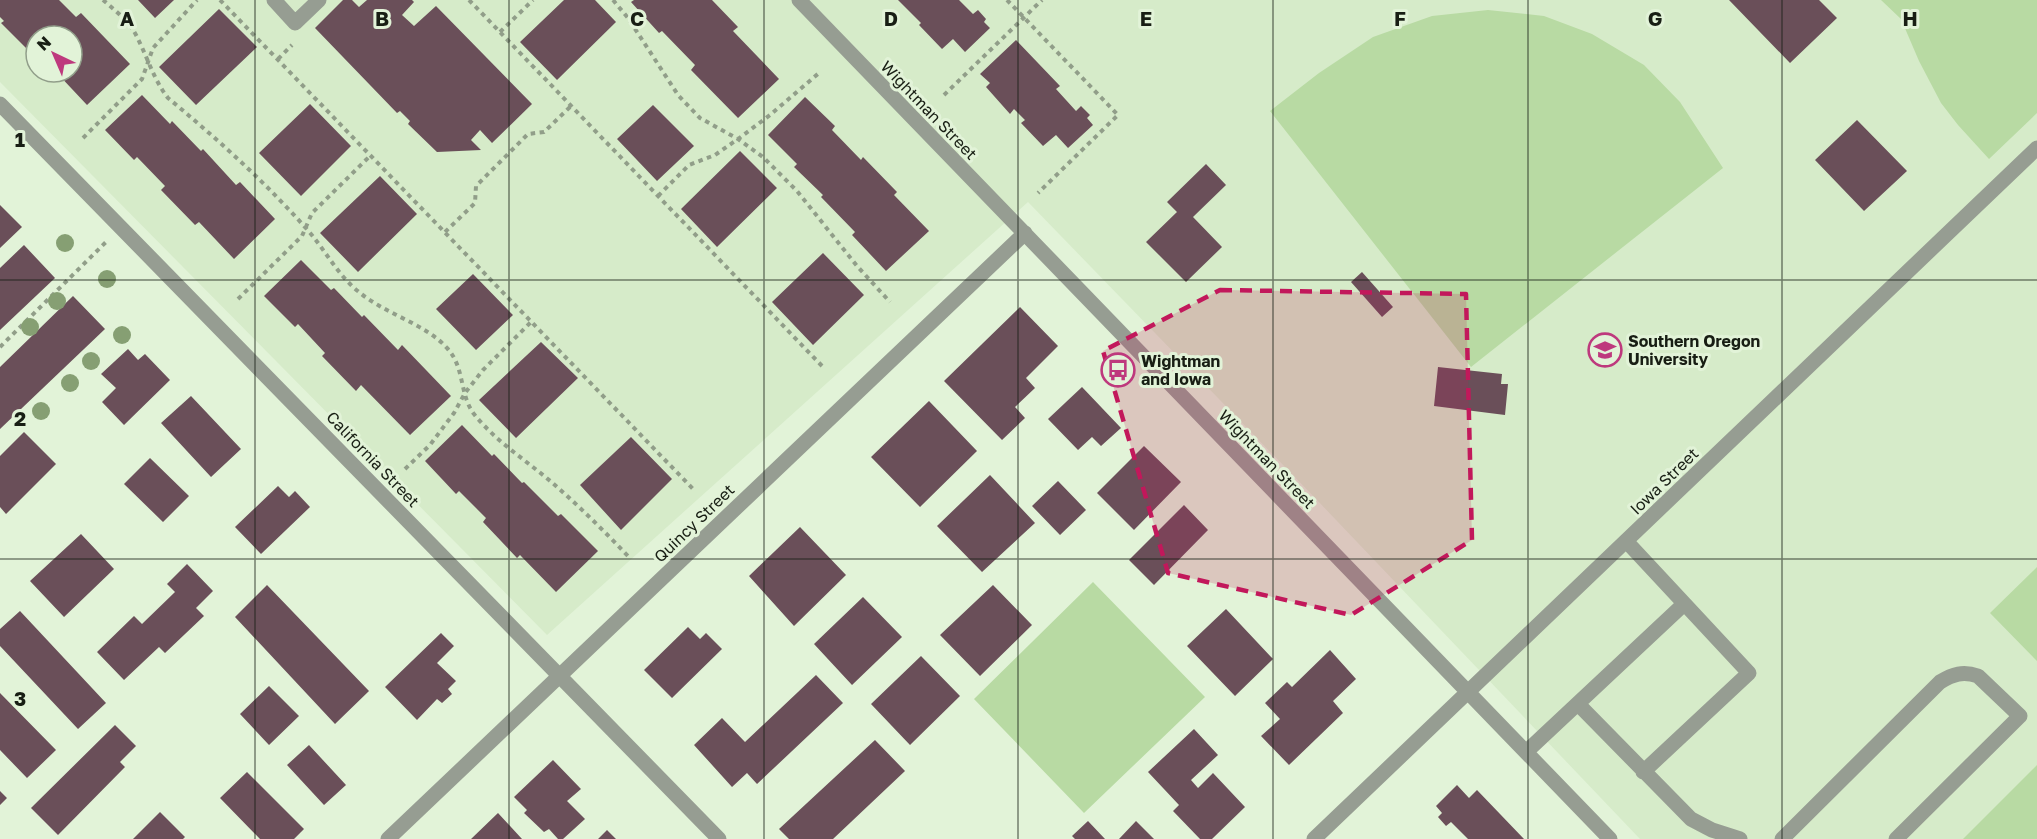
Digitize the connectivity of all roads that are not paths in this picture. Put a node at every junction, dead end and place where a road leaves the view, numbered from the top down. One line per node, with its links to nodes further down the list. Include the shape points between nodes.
1 (274, 0): 2 (street, via 295,22)
2 (319, 0)
3 (799, 0): 6 (street, Wightman Street)
4 (0, 104): 9 (street, California Street)
5 (2037, 148): 7 (street, Iowa Street)
6 (1025, 234): 9 (street, Quincy Street); 10 (street, Wightman Street)
7 (1627, 542): 8 (street); 10 (street, Iowa Street)
8 (1684, 604): 11 (street); 13 (street, via 1749,673)
9 (560, 675): 14 (street, Quincy Street); 15 (street, California Street)
10 (1467, 692): 12 (street, Wightman Street); 16 (street, Iowa Street)
11 (1578, 704): 12 (street); 13 (street)
12 (1526, 752): 17 (street, Wightman Street)
13 (1643, 772): 18 (street, via 1691,819)
14 (388, 839)
15 (719, 839)
16 (1314, 839)
17 (1610, 839)
18 (1740, 839)
19 (1782, 839): 20 (street, via 1940,682 1958,673 1978,676 2020,716)
20 (1896, 839)

